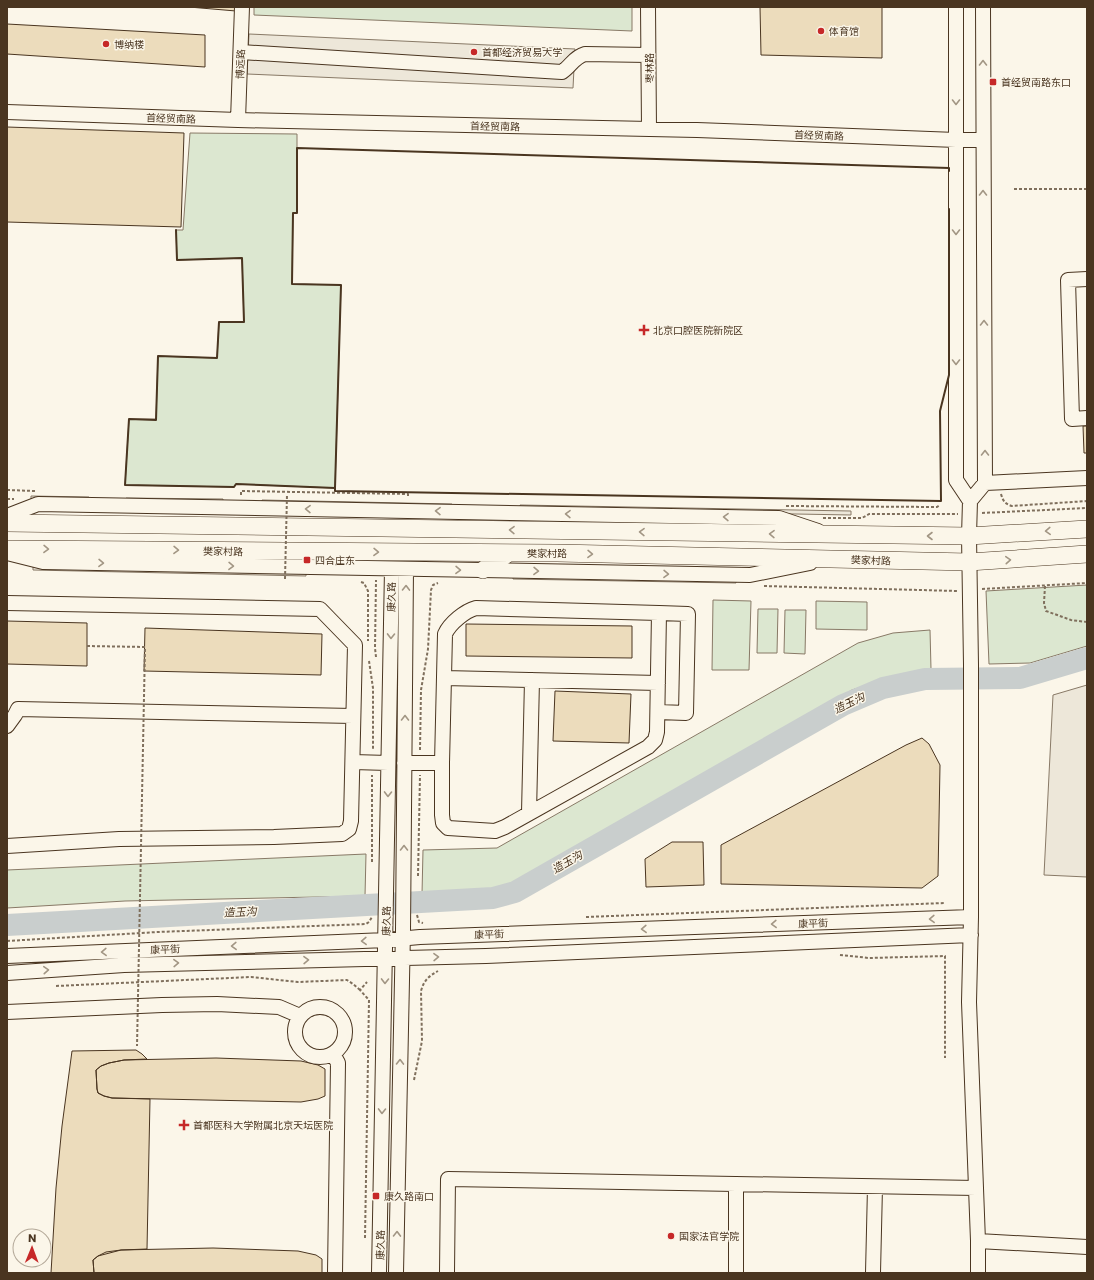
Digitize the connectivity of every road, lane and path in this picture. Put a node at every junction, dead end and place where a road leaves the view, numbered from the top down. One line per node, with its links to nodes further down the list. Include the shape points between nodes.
1 (242, 7): 5 (street, 博远路)
2 (648, 7): 6 (street, 枣林路)
3 (956, 7): 10 (street, one-way to 10)
4 (983, 7): 11 (street, one-way to 4)
5 (241, 52): 6 (street, via 562,72 579,56 585,54); 8 (street, 博远路)
6 (648, 54): 9 (street, 枣林路)
7 (7, 112): 8 (street, 首经贸南路)
8 (238, 120): 9 (street, 首经贸南路)
9 (650, 129): 10 (street, 首经贸南路)
10 (956, 140): 11 (street, 首经贸南路); 20 (street, one-way to 20, via 956,480)
11 (983, 140): 17 (street, one-way to 11)
12 (1014, 189): 13 (path)
13 (1087, 189)
14 (1087, 279): 15 (street, via 1068,280 1072,419)
15 (1087, 418)
16 (1087, 478): 17 (street)
17 (992, 483): 19 (path, via 1004,502 1012,506); 20 (street)
18 (287, 495): 37 (path, bridge)
19 (1087, 501)
20 (970, 507): 21 (path); 23 (path, via 870,514 862,518); 27 (street)
21 (1087, 508)
22 (7, 516): 26 (street, one-way to 22, via 779,518 38,504)
23 (817, 518)
24 (7, 523): 26 (main road, one-way to 24)
25 (1087, 529): 27 (main road, one-way to 27)
26 (830, 535): 27 (main road, one-way to 26)
27 (969, 536): 33 (street)
28 (7, 549): 30 (main road, 樊家村路, one-way to 30)
29 (7, 553): 34 (street, one-way to 34, via 43,562)
30 (509, 553): 32 (main road, 樊家村路, one-way to 32); 36 (main road)
31 (1087, 554): 33 (main road, 樊家村路, one-way to 31)
32 (831, 559): 33 (main road, 樊家村路); 36 (street, one-way to 32, via 750,575)
33 (969, 562): 66 (street)
34 (392, 569): 35 (street); 41 (street, 康久路)
35 (406, 569): 36 (street, one-way to 36); 42 (street, 康久路, one-way to 35)
36 (483, 570)
37 (285, 579)
38 (433, 585): 52 (path, via 428,649 421,690)
39 (1045, 586): 44 (path, via 1046,611 1071,620)
40 (7, 603): 50 (street, via 320,609 354,645)
41 (391, 604): 42 (street); 54 (street, 康久路, one-way to 54)
42 (406, 605): 55 (street, 康久路, one-way to 42)
43 (659, 613): 46 (street, via 476,608 449,626 446,634); 48 (street); 49 (street, via 688,614 686,713)
44 (1087, 622)
45 (87, 646): 84 (path, bridge, via 144,647)
46 (444, 678): 47 (street); 56 (street)
47 (532, 680): 48 (street); 59 (street)
48 (658, 683): 49 (street)
49 (658, 712): 59 (street, via 655,740 648,747)
50 (353, 716): 51 (street, via 18,709); 53 (street)
51 (7, 726)
52 (420, 750)
53 (353, 762): 54 (street); 60 (street, via 351,821 349,829 342,834 119,839)
54 (388, 763): 71 (street, 康久路, one-way to 71)
55 (404, 763): 56 (street); 70 (street, 康久路, one-way to 55)
56 (442, 763): 59 (street, via 442,815 443,823 448,828 495,831 505,828)
57 (372, 773): 61 (path)
58 (420, 774): 62 (path)
59 (529, 813)
60 (7, 846)
61 (372, 864)
62 (418, 879)
63 (944, 903): 65 (path)
64 (417, 916): 68 (path, via 419,922)
65 (583, 917)
66 (971, 917): 69 (street); 70 (street, 康平街, one-way to 70)
67 (372, 918): 72 (path, via 366,924)
68 (425, 924)
69 (971, 935): 76 (street, 康平街, one-way to 69); 90 (street, via 969,1002)
70 (403, 938): 71 (street, 康平街); 76 (street, 康久路)
71 (386, 940): 74 (street, 康平街, one-way to 74); 75 (street, 康久路)
72 (7, 941)
73 (838, 955): 86 (path, via 869,958 945,956)
74 (7, 956)
75 (385, 958): 76 (street, 康平街); 78 (street, 康平街, one-way to 75, via 124,965); 95 (street, 康久路, one-way to 95)
76 (402, 958): 96 (street, 康久路, one-way to 76)
77 (440, 970): 87 (path, via 429,976 421,991 422,1041)
78 (7, 973)
79 (367, 982): 81 (path)
80 (56, 986): 81 (path, via 251,977 298,982 347,980)
81 (360, 990): 92 (path, via 369,1000)
82 (7, 1012): 83 (street, via 216,1004 279,1007)
83 (300, 1016): 85 (street, via 294,1030 298,1046 303,1052 318,1058); 85 (street, via 307,1010 324,1007 339,1016 345,1032 344,1041)
84 (137, 1046)
85 (333, 1054): 94 (street, via 338,1063)
86 (945, 1058)
87 (413, 1084)
88 (736, 1184): 89 (street); 97 (street, via 448,1179); 98 (street)
89 (875, 1187): 90 (street); 99 (street)
90 (976, 1188): 91 (street)
91 (978, 1241): 93 (street); 100 (street)
92 (365, 1242)
93 (1087, 1247)
94 (335, 1273)
95 (379, 1273)
96 (396, 1273)
97 (447, 1273)
98 (736, 1273)
99 (873, 1273)
100 (978, 1273)

